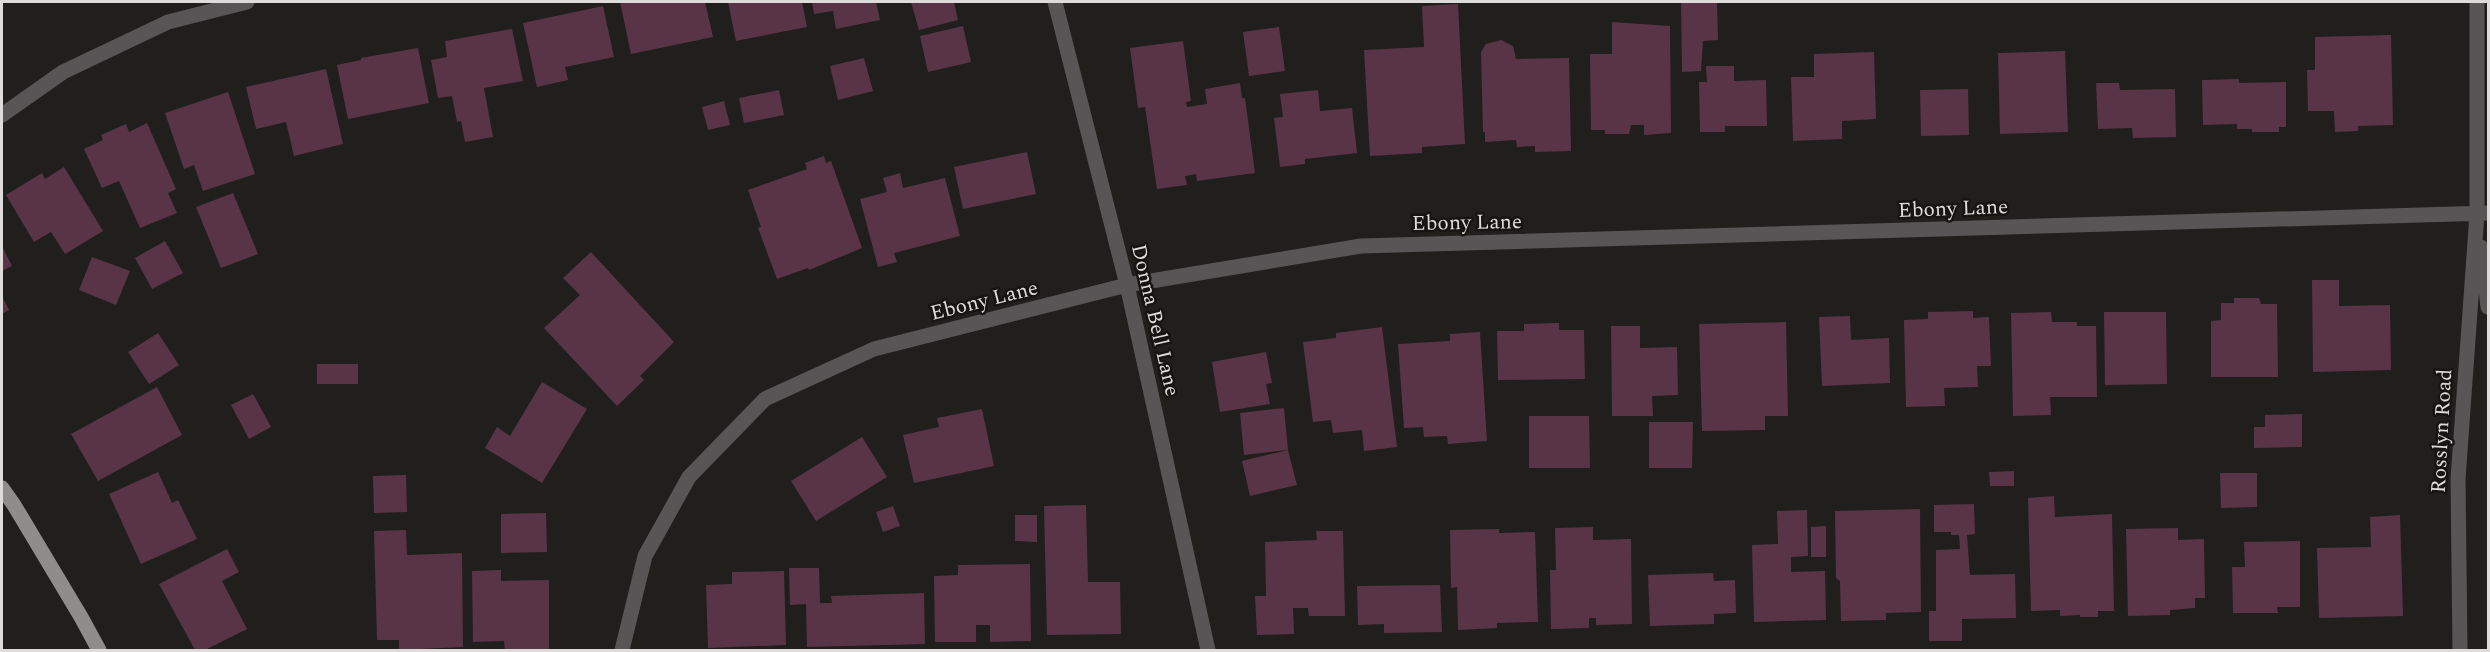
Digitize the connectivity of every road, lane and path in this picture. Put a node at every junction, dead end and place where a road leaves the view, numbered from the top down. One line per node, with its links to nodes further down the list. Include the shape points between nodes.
1 (247, 2): 4 (street, via 168,22 63,72)
2 (1055, 2): 6 (street, Donna Bell Lane)
3 (2477, 2): 5 (street, Rosslyn Road)
4 (2, 115)
5 (2483, 214): 6 (street, Ebony Lane, via 1361,246); 7 (street, Rosslyn Road); 12 (street, Rosslyn Road, via 2458,479)
6 (1127, 285): 10 (street, Ebony Lane, via 874,350 765,399 689,477 645,556); 11 (street, Donna Bell Lane)
7 (2488, 307)
8 (2, 488): 9 (main road)
9 (99, 651)
10 (622, 651)
11 (1208, 651)
12 (2460, 651)

